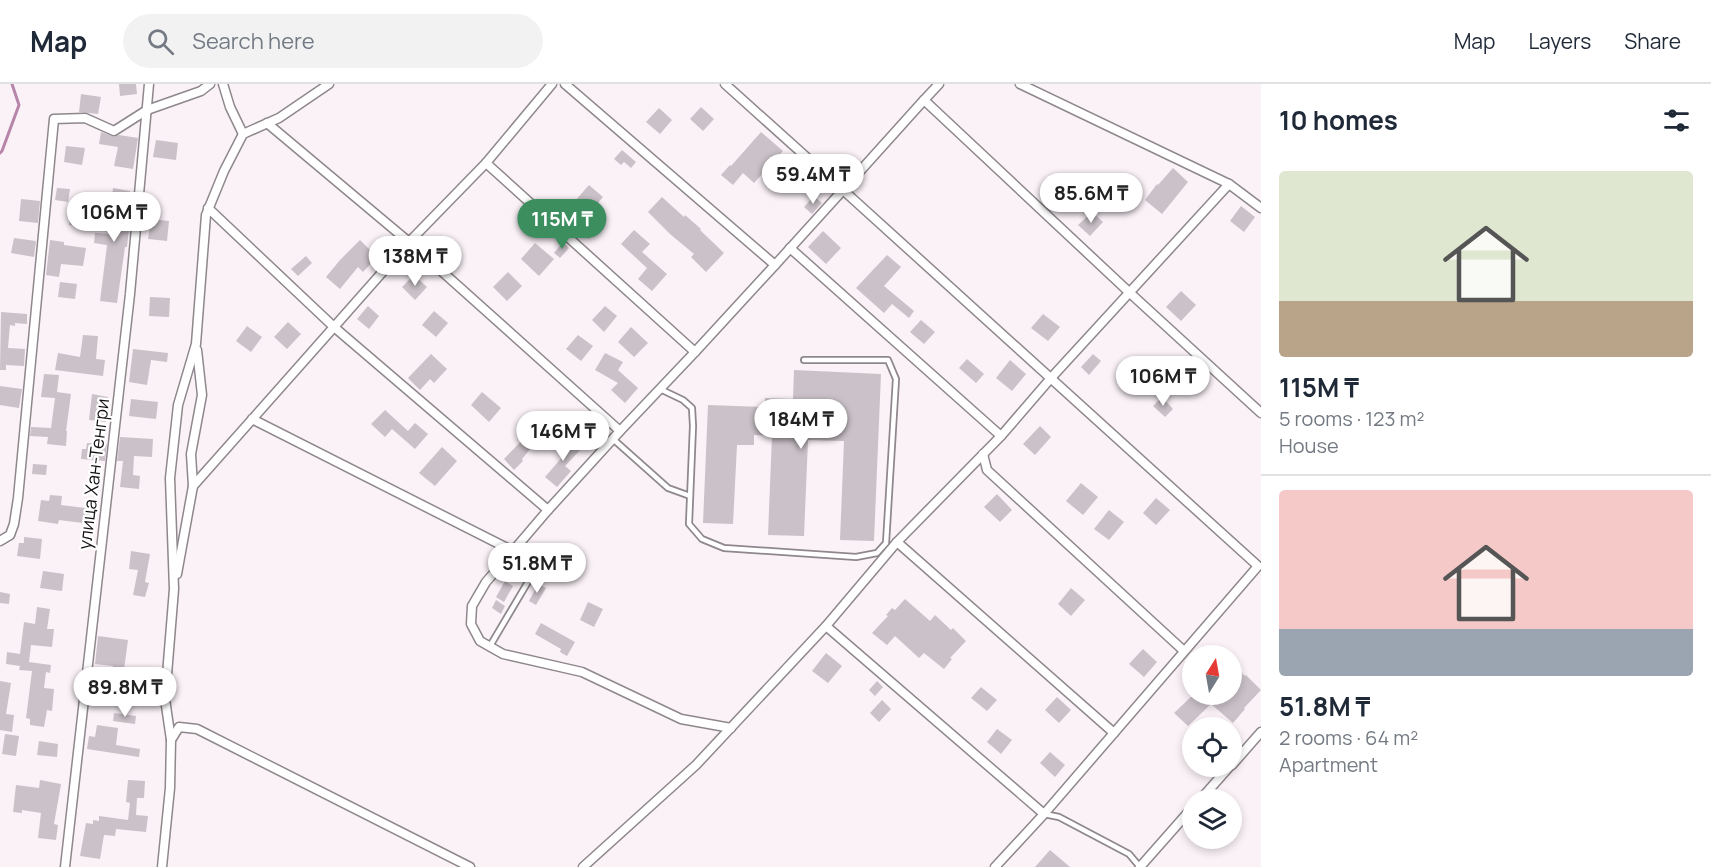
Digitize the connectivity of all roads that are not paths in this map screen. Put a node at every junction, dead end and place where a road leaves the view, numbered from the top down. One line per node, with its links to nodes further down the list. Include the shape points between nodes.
1 (149, 84): 11 (street, улица Хан-Тенгри)
2 (210, 84): 11 (street, via 201,91)
3 (223, 84): 13 (street)
4 (329, 84): 12 (street)
5 (552, 84): 14 (street)
6 (566, 84): 21 (street)
7 (725, 84): 16 (street)
8 (939, 84): 10 (street)
9 (1020, 84): 15 (street)
10 (924, 100): 16 (street); 22 (street)
11 (147, 110): 38 (street, via 114,131 85,118 54,119 18,498 10,535); 58 (street, улица Хан-Тенгри)
12 (267, 123): 13 (street); 19 (street)
13 (243, 134): 17 (street)
14 (486, 163): 19 (street); 25 (street)
15 (1229, 184): 18 (street); 22 (street)
16 (843, 190): 20 (street); 27 (street)
17 (208, 208): 23 (street); 24 (street)
18 (1261, 208)
19 (410, 242): 23 (street); 31 (street)
20 (790, 248): 21 (street); 32 (street)
21 (775, 265): 25 (street)
22 (1130, 293): 27 (street); 29 (street)
23 (334, 327): 30 (street); 37 (street)
24 (196, 344): 35 (street, via 202,395 191,454); 43 (street, via 178,405 170,478)
25 (695, 352): 28 (street)
26 (804, 360): 36 (lane, via 888,360 896,379 886,543 877,553 856,557 724,548 702,539 689,524)
27 (1051, 378): 32 (street); 41 (street)
28 (660, 389): 31 (street); 36 (lane, via 692,408)
29 (1261, 412)
30 (252, 419): 35 (street); 40 (street)
31 (620, 431): 33 (street)
32 (1001, 436): 34 (street)
33 (613, 439): 36 (lane, via 668,488); 37 (street)
34 (983, 454): 39 (street); 47 (street, via 987,470)
35 (193, 486): 43 (street)
36 (690, 496)
37 (548, 510): 40 (street)
38 (0, 541)
39 (897, 542): 44 (street); 50 (street)
40 (513, 550): 46 (street, via 472,606 471,624 480,641)
41 (1260, 565): 45 (street)
42 (535, 570): 46 (lane)
43 (174, 589): 52 (street, via 165,699)
44 (826, 626): 49 (street); 56 (street)
45 (1189, 645)
46 (490, 646): 49 (street, via 503,654 582,672 681,719)
47 (1182, 649)
48 (1182, 653): 50 (street)
49 (731, 728): 61 (street, via 696,765)
50 (1114, 732): 56 (street)
51 (1261, 732): 53 (street)
52 (171, 740): 59 (street); 60 (street, via 179,727 197,729)
53 (1242, 754)
54 (1221, 777): 55 (street)
55 (1210, 789)
56 (1044, 814): 62 (street); 63 (lane, via 1059,817 1129,854)
57 (1182, 819): 63 (street)
58 (65, 867)
59 (162, 867)
60 (470, 867)
61 (583, 867)
62 (995, 867)
63 (1140, 867)

